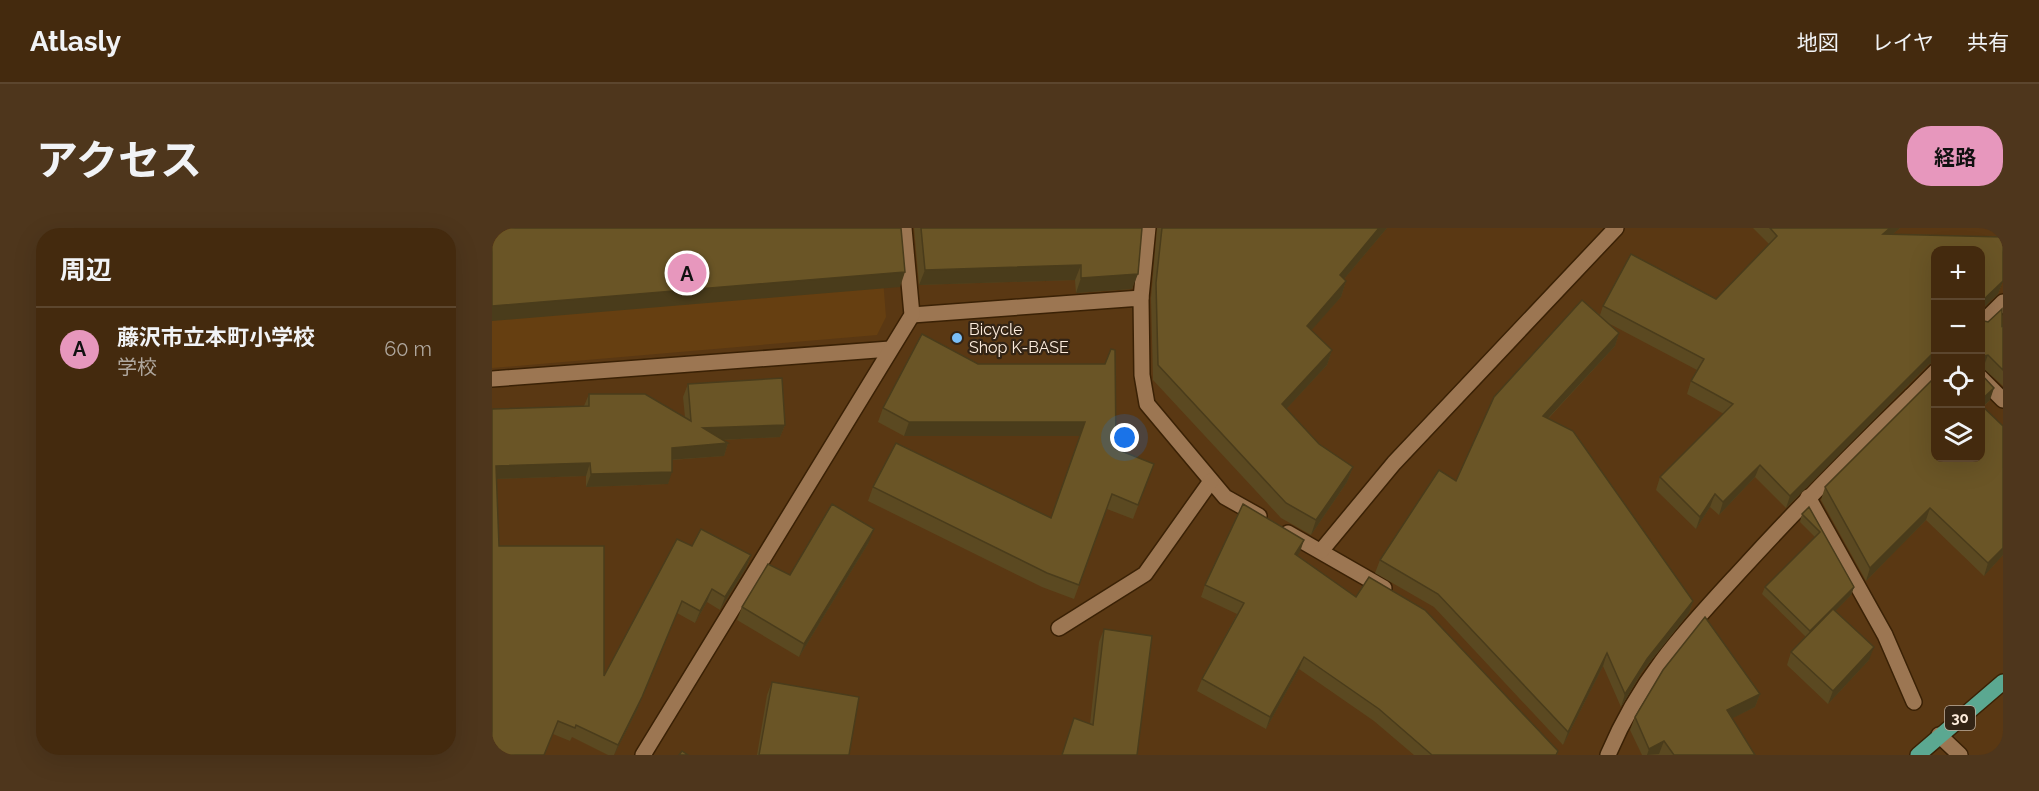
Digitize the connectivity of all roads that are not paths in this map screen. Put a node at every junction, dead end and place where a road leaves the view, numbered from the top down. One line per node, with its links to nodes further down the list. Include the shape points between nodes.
1 (904, 228): 6 (street)
2 (1148, 228): 4 (street)
3 (1616, 228): 15 (street, via 1394,463)
4 (1141, 298): 6 (street); 13 (street, via 1142,375 1147,404)
5 (2003, 302): 7 (street)
6 (912, 315): 8 (street)
7 (1985, 320)
8 (890, 349): 10 (street); 21 (street)
9 (1931, 375): 14 (street)
10 (492, 379)
11 (1985, 382): 12 (street)
12 (2003, 400)
13 (1211, 481): 15 (street, via 1225,497); 17 (street, via 1145,574)
14 (1808, 496): 19 (street, via 1885,635); 22 (street, via 1644,682)
15 (1321, 551): 16 (street)
16 (1398, 597)
17 (1059, 628)
18 (2003, 682): 20 (main road, 30)
19 (1914, 702)
20 (1938, 735): 23 (main road, 30); 24 (street)
21 (643, 755)
22 (1608, 755)
23 (1918, 755)
24 (1960, 755)

